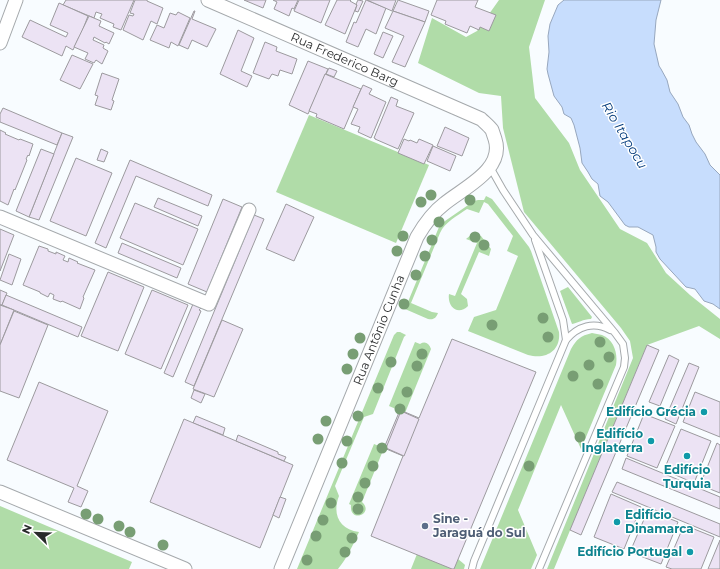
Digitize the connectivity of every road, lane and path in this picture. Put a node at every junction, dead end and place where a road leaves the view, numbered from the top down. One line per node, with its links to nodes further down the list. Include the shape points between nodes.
1 (16, 0): 3 (street)
2 (208, 0): 4 (street, Rua Frederico Barg, via 481,119 492,130 496,143 496,153)
3 (0, 43)
4 (490, 167): 7 (lane); 12 (street, Rua Antônio Cunha, via 444,203 417,237)
5 (249, 210): 6 (street, via 209,304)
6 (0, 217)
7 (533, 235): 8 (lane); 9 (lane, via 563,320)
8 (615, 333): 9 (lane, via 604,327 592,325 579,328); 14 (lane, via 623,344 624,367)
9 (566, 340): 13 (lane)
10 (0, 492): 11 (street)
11 (185, 569)
12 (281, 569)
13 (472, 569)
14 (539, 569)

